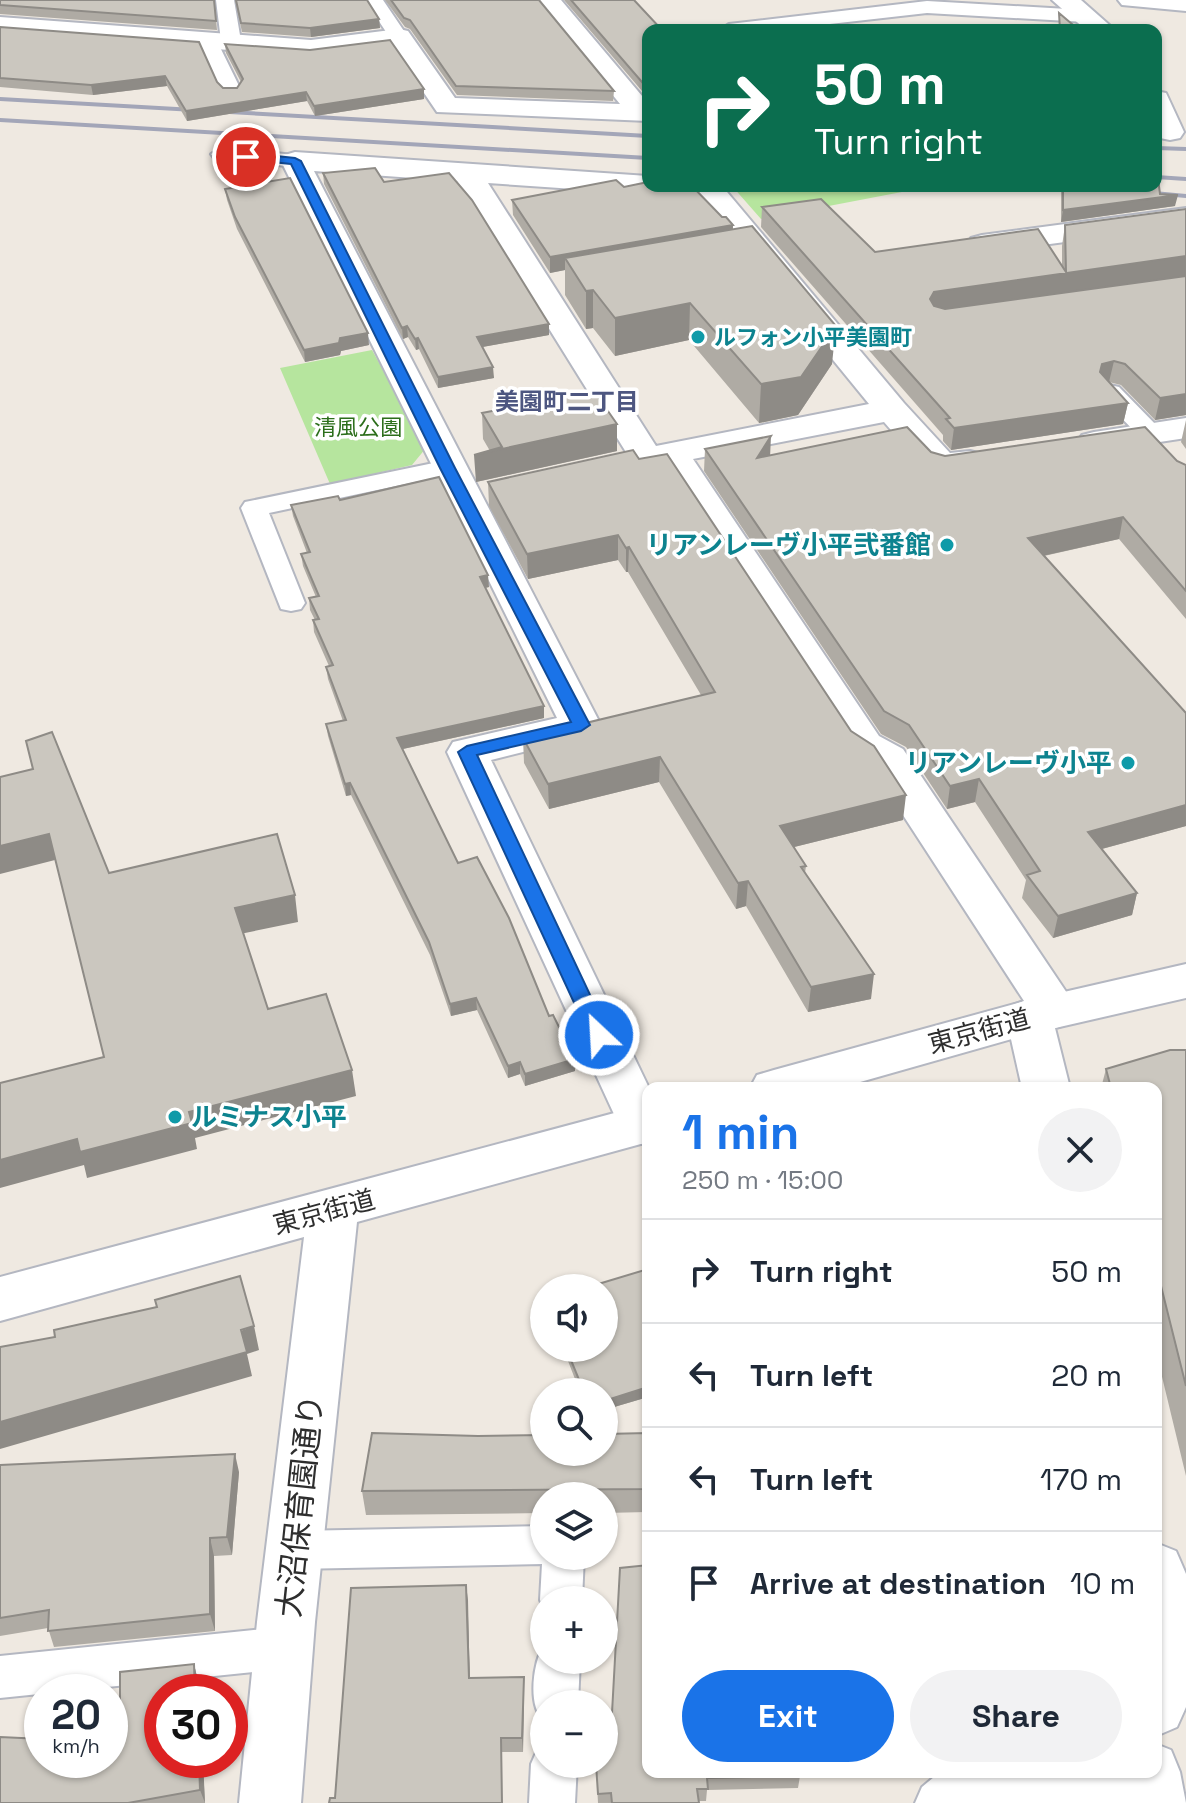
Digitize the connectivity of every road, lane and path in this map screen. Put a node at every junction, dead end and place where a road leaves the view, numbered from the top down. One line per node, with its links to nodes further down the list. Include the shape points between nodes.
1 (225, 0): 10 (lane)
2 (374, 0): 9 (lane)
3 (548, 0): 12 (street)
4 (1131, 0): 5 (street)
5 (1186, 3)
6 (1084, 15): 7 (lane, via 927,7)
7 (827, 24)
8 (0, 25): 10 (street)
9 (399, 37): 10 (street, via 311,48); 13 (street, via 447,106)
10 (219, 40): 11 (lane)
11 (231, 90)
12 (642, 110)
13 (642, 113)
14 (1162, 113): 15 (street)
15 (1170, 132)
16 (221, 154): 17 (lane)
17 (295, 161): 18 (street); 31 (street)
18 (466, 172): 19 (street); 29 (street, via 557,284)
19 (642, 185)
20 (711, 192): 24 (street, via 742,252 781,273)
21 (1186, 217): 22 (street)
22 (954, 248)
23 (1110, 392): 26 (lane)
24 (892, 410): 28 (street, via 942,465); 29 (street)
25 (1186, 428): 26 (street)
26 (1151, 434): 27 (street); 30 (street)
27 (1062, 447)
28 (1002, 456)
29 (644, 459): 34 (street, via 865,745 888,759)
30 (1177, 464)
31 (469, 486): 32 (lane, via 254,508); 37 (street, via 581,725 467,752)
32 (291, 603)
33 (1186, 981): 34 (street, 東京街道)
34 (1042, 1014): 35 (street, 東京街道); 36 (street)
35 (796, 1082)
36 (1046, 1082)
37 (642, 1118)
38 (642, 1125): 39 (street, 東京街道)
39 (333, 1210): 40 (street, 東京街道); 42 (street, 大沼保育園通り)
40 (0, 1299)
41 (530, 1545): 42 (lane)
42 (295, 1550): 44 (street, 大沼保育園通り)
43 (1162, 1596): 46 (street, via 1175,1653)
44 (284, 1648): 45 (lane); 49 (street, 大沼保育園通り)
45 (0, 1677)
46 (1162, 1689)
47 (553, 1778): 50 (lane)
48 (1152, 1787): 51 (lane, via 956,1788)
49 (270, 1803)
50 (552, 1803)
51 (938, 1803)

